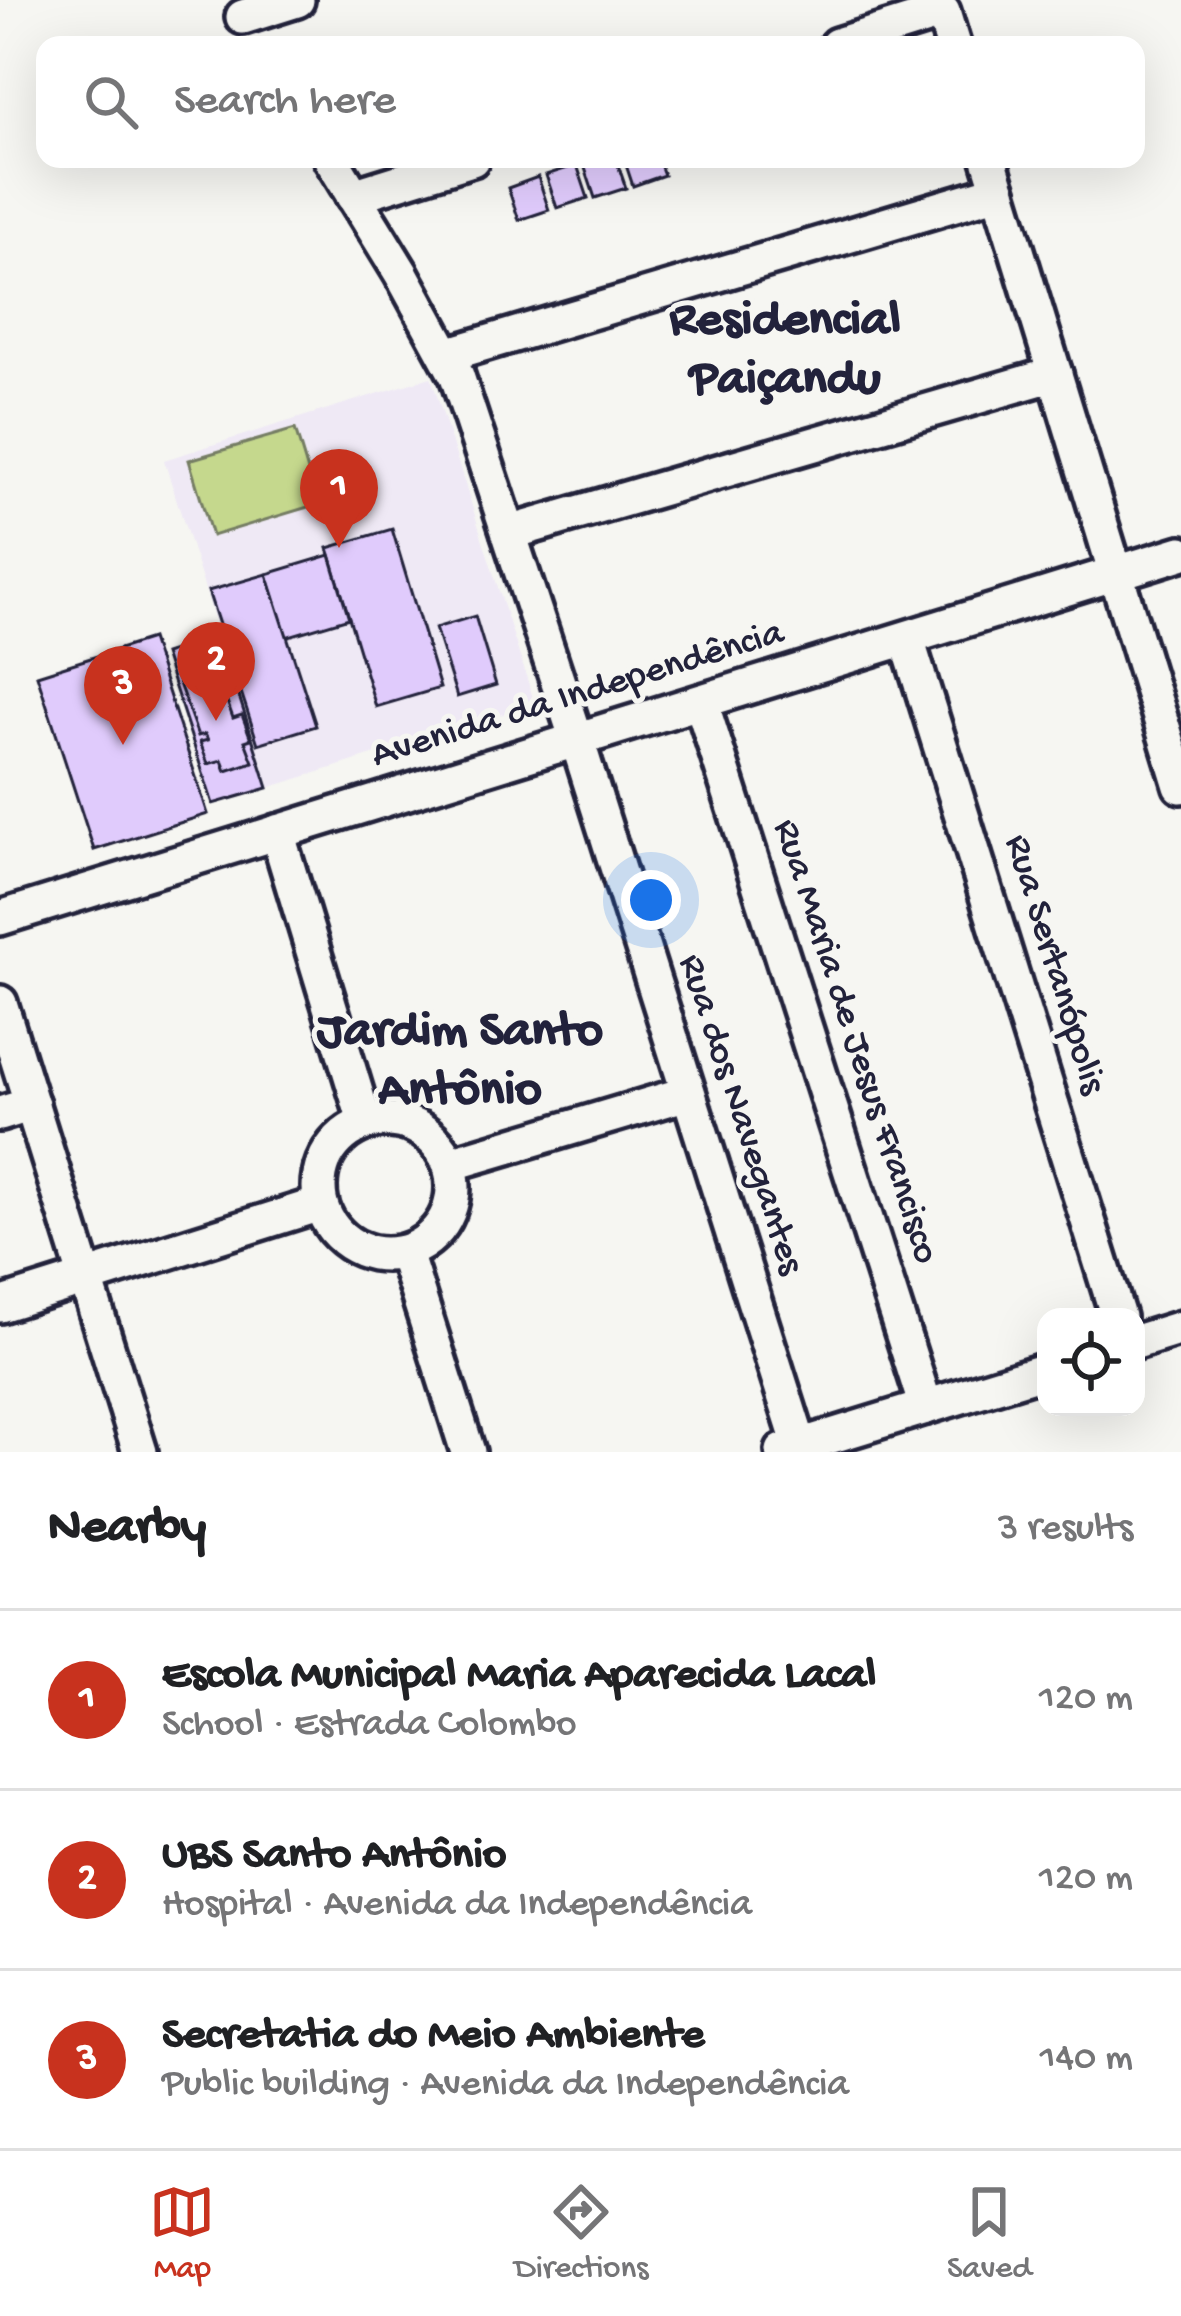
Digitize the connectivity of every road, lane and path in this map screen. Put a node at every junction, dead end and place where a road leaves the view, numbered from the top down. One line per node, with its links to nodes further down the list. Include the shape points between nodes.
1 (297, 0): 2 (street)
2 (245, 21)
3 (866, 36): 4 (street, via 943,12)
4 (950, 36)
5 (336, 168): 8 (street, Rua dos Navegantes)
6 (443, 168): 8 (street)
7 (994, 175): 9 (street); 10 (street)
8 (353, 196): 9 (street, Rua dos Navegantes)
9 (446, 355): 11 (street, Rua dos Navegantes)
10 (1055, 374): 11 (street); 13 (street)
11 (509, 533): 16 (street, Rua dos Navegantes)
12 (1181, 554): 13 (street, Avenida da Independência)
13 (1117, 574): 14 (street, Avenida da Independência); 17 (street)
14 (907, 639): 15 (street, Avenida da Independência); 29 (street, Rua Sertanópolis)
15 (701, 702): 16 (street, Avenida da Independência); 33 (street, Rua Maria de Jesus Francisco)
16 (577, 740): 18 (street, Avenida da Independência); 21 (street, Rua dos Navegantes)
17 (1181, 786)
18 (277, 832): 19 (street, Avenida da Independência); 23 (street)
19 (0, 918)
20 (0, 1003): 22 (street)
21 (688, 1093): 24 (street); 34 (street, Rua dos Navegantes)
22 (16, 1109): 27 (street)
23 (365, 1122): 24 (street, via 414,1126); 25 (street, via 323,1161)
24 (450, 1164): 26 (street, via 446,1220)
25 (320, 1204): 26 (street, via 345,1241 366,1252); 27 (street)
26 (405, 1253): 36 (street)
27 (86, 1278): 28 (street); 35 (street)
28 (0, 1305)
29 (1115, 1308)
30 (1181, 1328): 31 (street)
31 (1145, 1339)
32 (1037, 1373): 33 (street)
33 (926, 1407): 34 (street)
34 (791, 1449)
35 (140, 1452)
36 (469, 1452)

